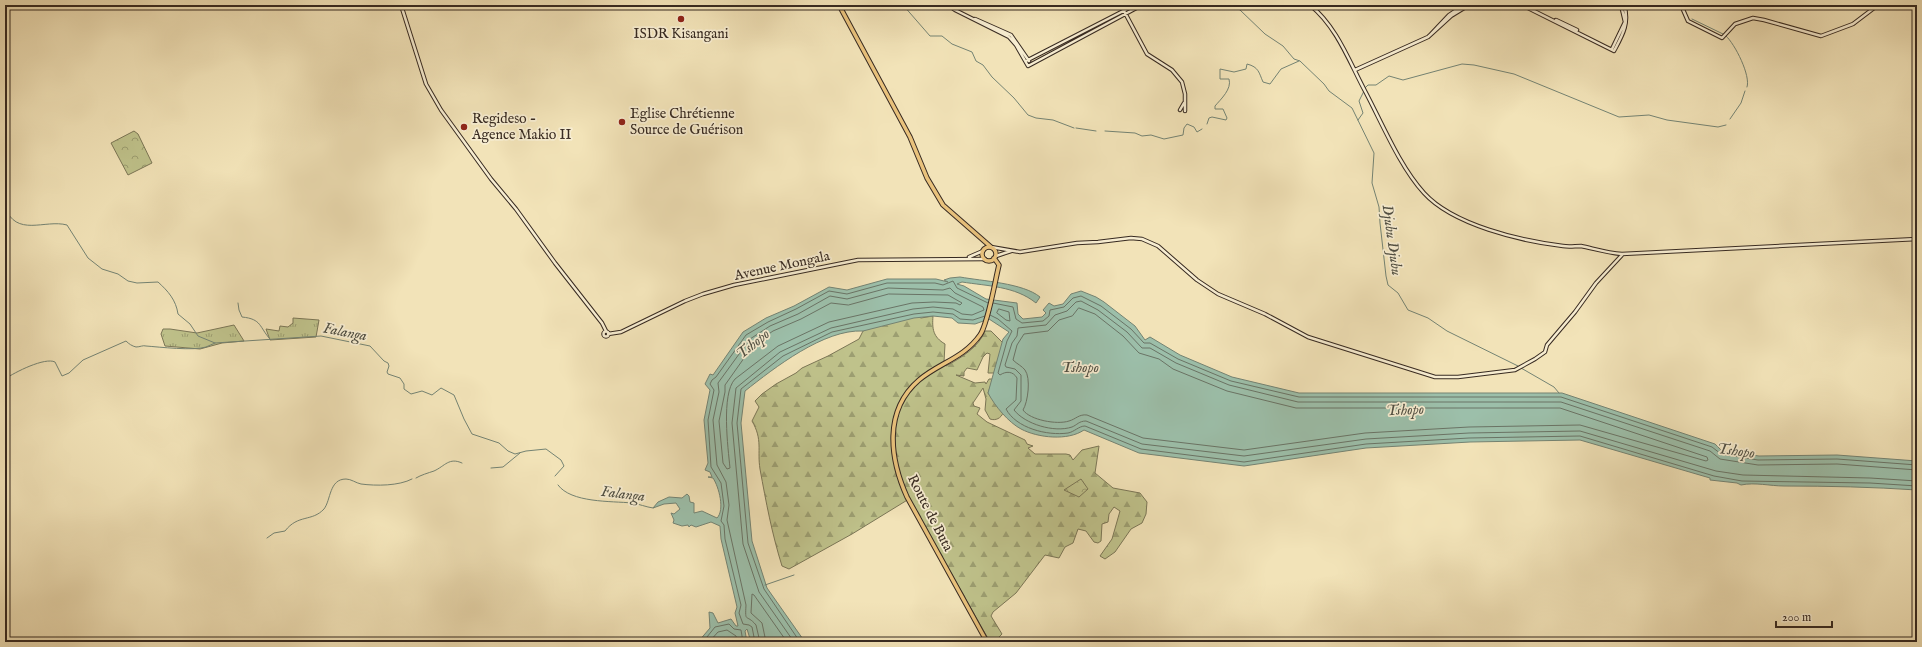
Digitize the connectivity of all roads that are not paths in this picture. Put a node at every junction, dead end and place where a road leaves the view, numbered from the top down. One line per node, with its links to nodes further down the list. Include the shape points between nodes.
1 (401, 5): 27 (street, Avenue Mongala, via 432,96 608,334 632,328 694,297 741,284 858,260)
2 (839, 5): 21 (highway, via 910,137 943,205)
3 (949, 5): 15 (street, via 1009,37)
4 (1135, 5): 13 (street)
5 (1142, 5): 13 (street)
6 (1310, 5): 16 (street, via 1326,20)
7 (1467, 5): 16 (street, via 1449,15 1428,36)
8 (1522, 5): 14 (street)
9 (1526, 5): 14 (street)
10 (1622, 5): 14 (street, via 1627,22)
11 (1681, 5): 12 (street, via 1688,21 1722,38 1734,24 1753,18 1821,36 1857,22)
12 (1878, 5)
13 (1125, 12): 15 (street); 15 (street, via 1030,65); 17 (street, via 1147,54 1172,70 1182,82)
14 (1613, 49)
15 (1027, 60)
16 (1354, 69): 25 (street, via 1412,178 1423,193 1443,210 1457,218 1521,240 1564,247 1581,246)
17 (1185, 100): 18 (street); 19 (street)
18 (1180, 110)
19 (1185, 111)
20 (1917, 239): 25 (street)
21 (982, 240): 22 (highway); 23 (highway)
22 (991, 247): 23 (highway); 24 (street); 26 (highway, via 996,251)
23 (983, 250): 27 (street); 28 (highway, via 982,255)
24 (1012, 251): 25 (street, via 1139,238 1158,246 1218,294 1265,314 1308,338 1441,378 1515,370 1545,352 1547,345); 26 (street)
25 (1622, 254)
26 (995, 257): 28 (highway); 29 (highway, Route de Buta, via 999,265 984,327 979,336 958,356 919,380 906,395 896,417 892,442 899,476 907,497)
27 (968, 258): 28 (street, Avenue Mongala)
28 (985, 259)
29 (987, 642)

